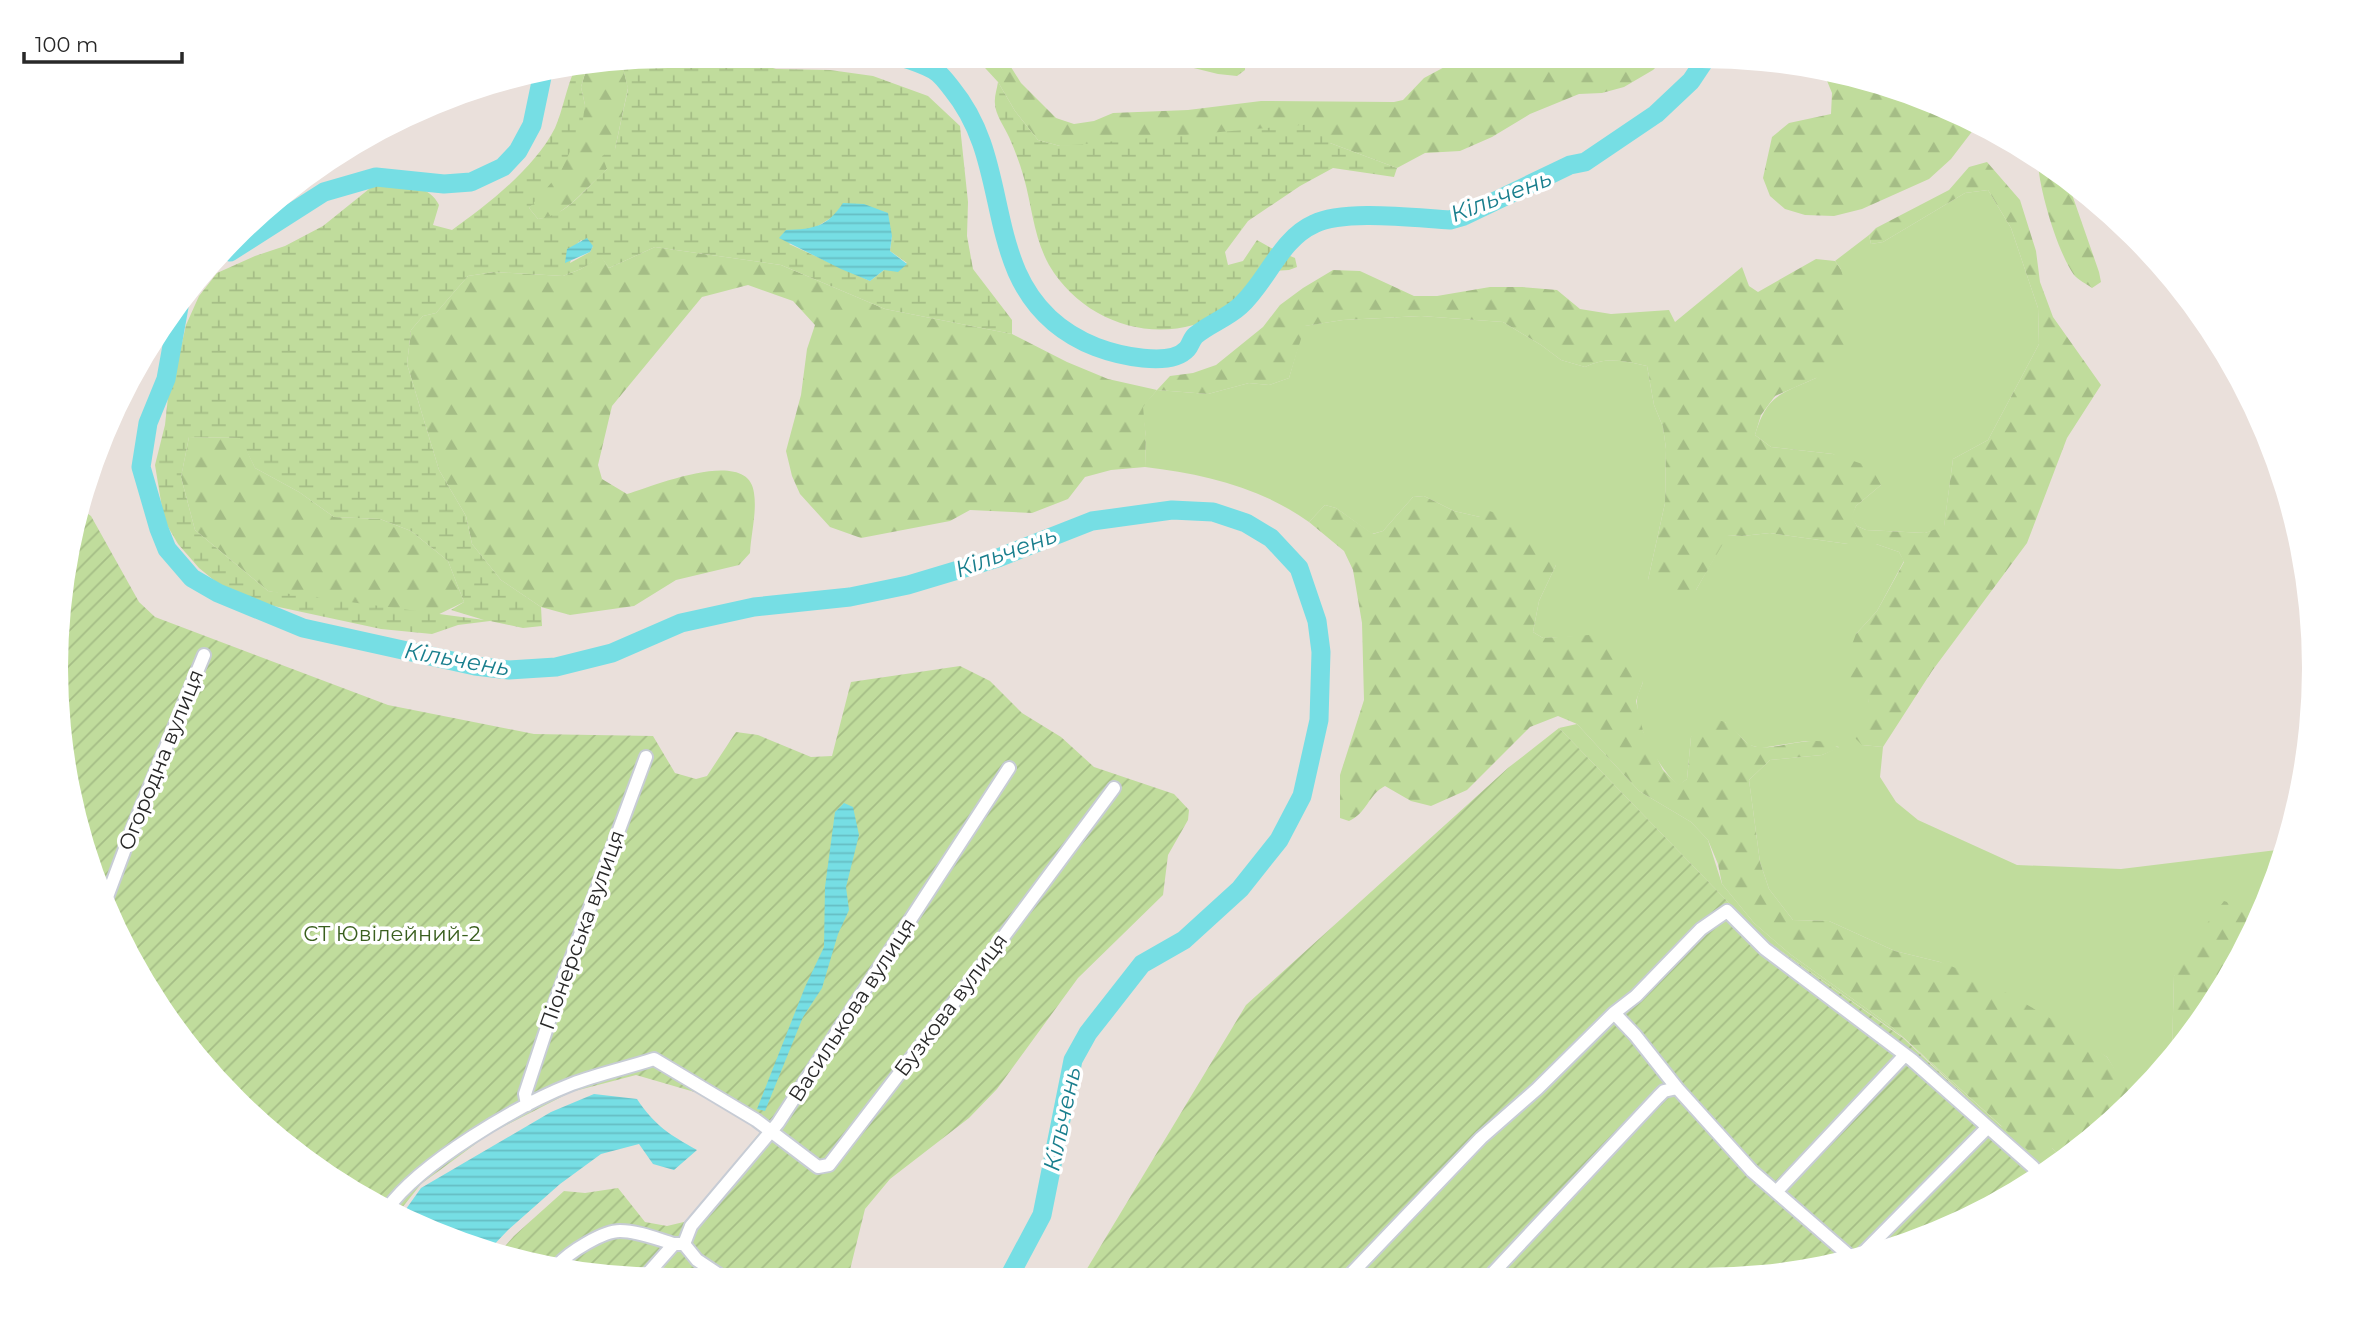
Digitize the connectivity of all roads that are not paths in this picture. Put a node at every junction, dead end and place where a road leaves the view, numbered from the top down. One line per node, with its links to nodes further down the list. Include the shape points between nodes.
1 (204, 655): 5 (street, Огородна вулиця)
2 (646, 757): 9 (street, Піонерська вулиця, via 557,997 525,1094)
3 (1009, 768): 11 (street, Василькова вулиця)
4 (1114, 788): 11 (street, Бузкова вулиця, via 829,1165 818,1167)
5 (110, 888)
6 (1614, 1013): 7 (street, via 1701,929 1727,912 1765,949); 8 (street); 21 (street, via 1481,1138)
7 (1905, 1055): 10 (street); 13 (street)
8 (1677, 1088): 13 (street, via 1752,1171); 22 (street, via 1658,1097)
9 (527, 1105): 11 (street, Бузкова вулиця, via 572,1084 654,1059); 14 (street, via 428,1167)
10 (1988, 1127): 12 (street); 15 (street)
11 (771, 1132): 16 (street, Василькова вулиця)
12 (2034, 1168)
13 (1777, 1191): 17 (street)
14 (394, 1201)
15 (1874, 1242)
16 (679, 1244): 18 (street, via 617,1230); 19 (street, Василькова вулиця); 20 (street)
17 (1843, 1250)
18 (564, 1258)
19 (655, 1267)
20 (709, 1268)
21 (1357, 1268)
22 (1498, 1268)

